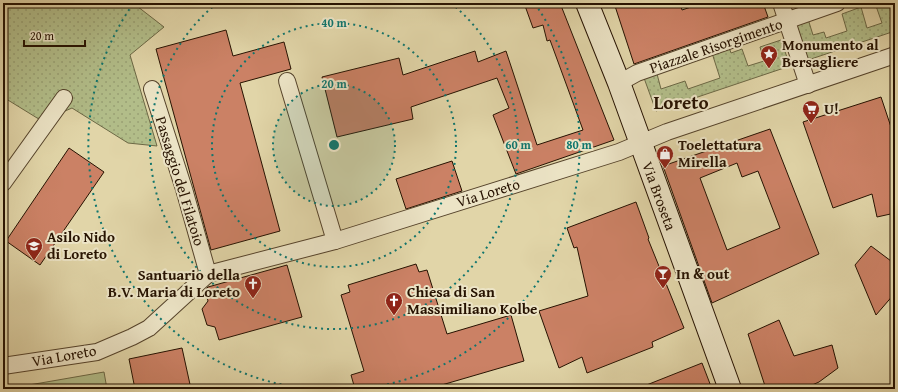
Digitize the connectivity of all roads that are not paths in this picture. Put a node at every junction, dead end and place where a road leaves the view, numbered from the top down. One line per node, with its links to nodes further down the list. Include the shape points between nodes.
1 (587, 3): 7 (street, Via Broseta)
2 (781, 3): 4 (street)
3 (837, 3): 4 (street, Piazzale Risorgimento)
4 (787, 21): 7 (street, Piazzale Risorgimento, via 637,73); 8 (street)
5 (895, 55): 8 (street, Via Loreto)
6 (287, 81): 13 (street)
7 (618, 83): 11 (street, Via Broseta)
8 (808, 85): 11 (street, Via Loreto, via 667,132)
9 (152, 88): 14 (street, Passaggio del Filatoio)
10 (64, 98): 12 (street)
11 (640, 144): 13 (street, Via Loreto); 16 (street, Via Broseta)
12 (3, 183)
13 (335, 241): 14 (street, Via Loreto)
14 (208, 274): 15 (street, Via Loreto, via 149,328 132,337 97,352)
15 (3, 366)
16 (730, 389)

